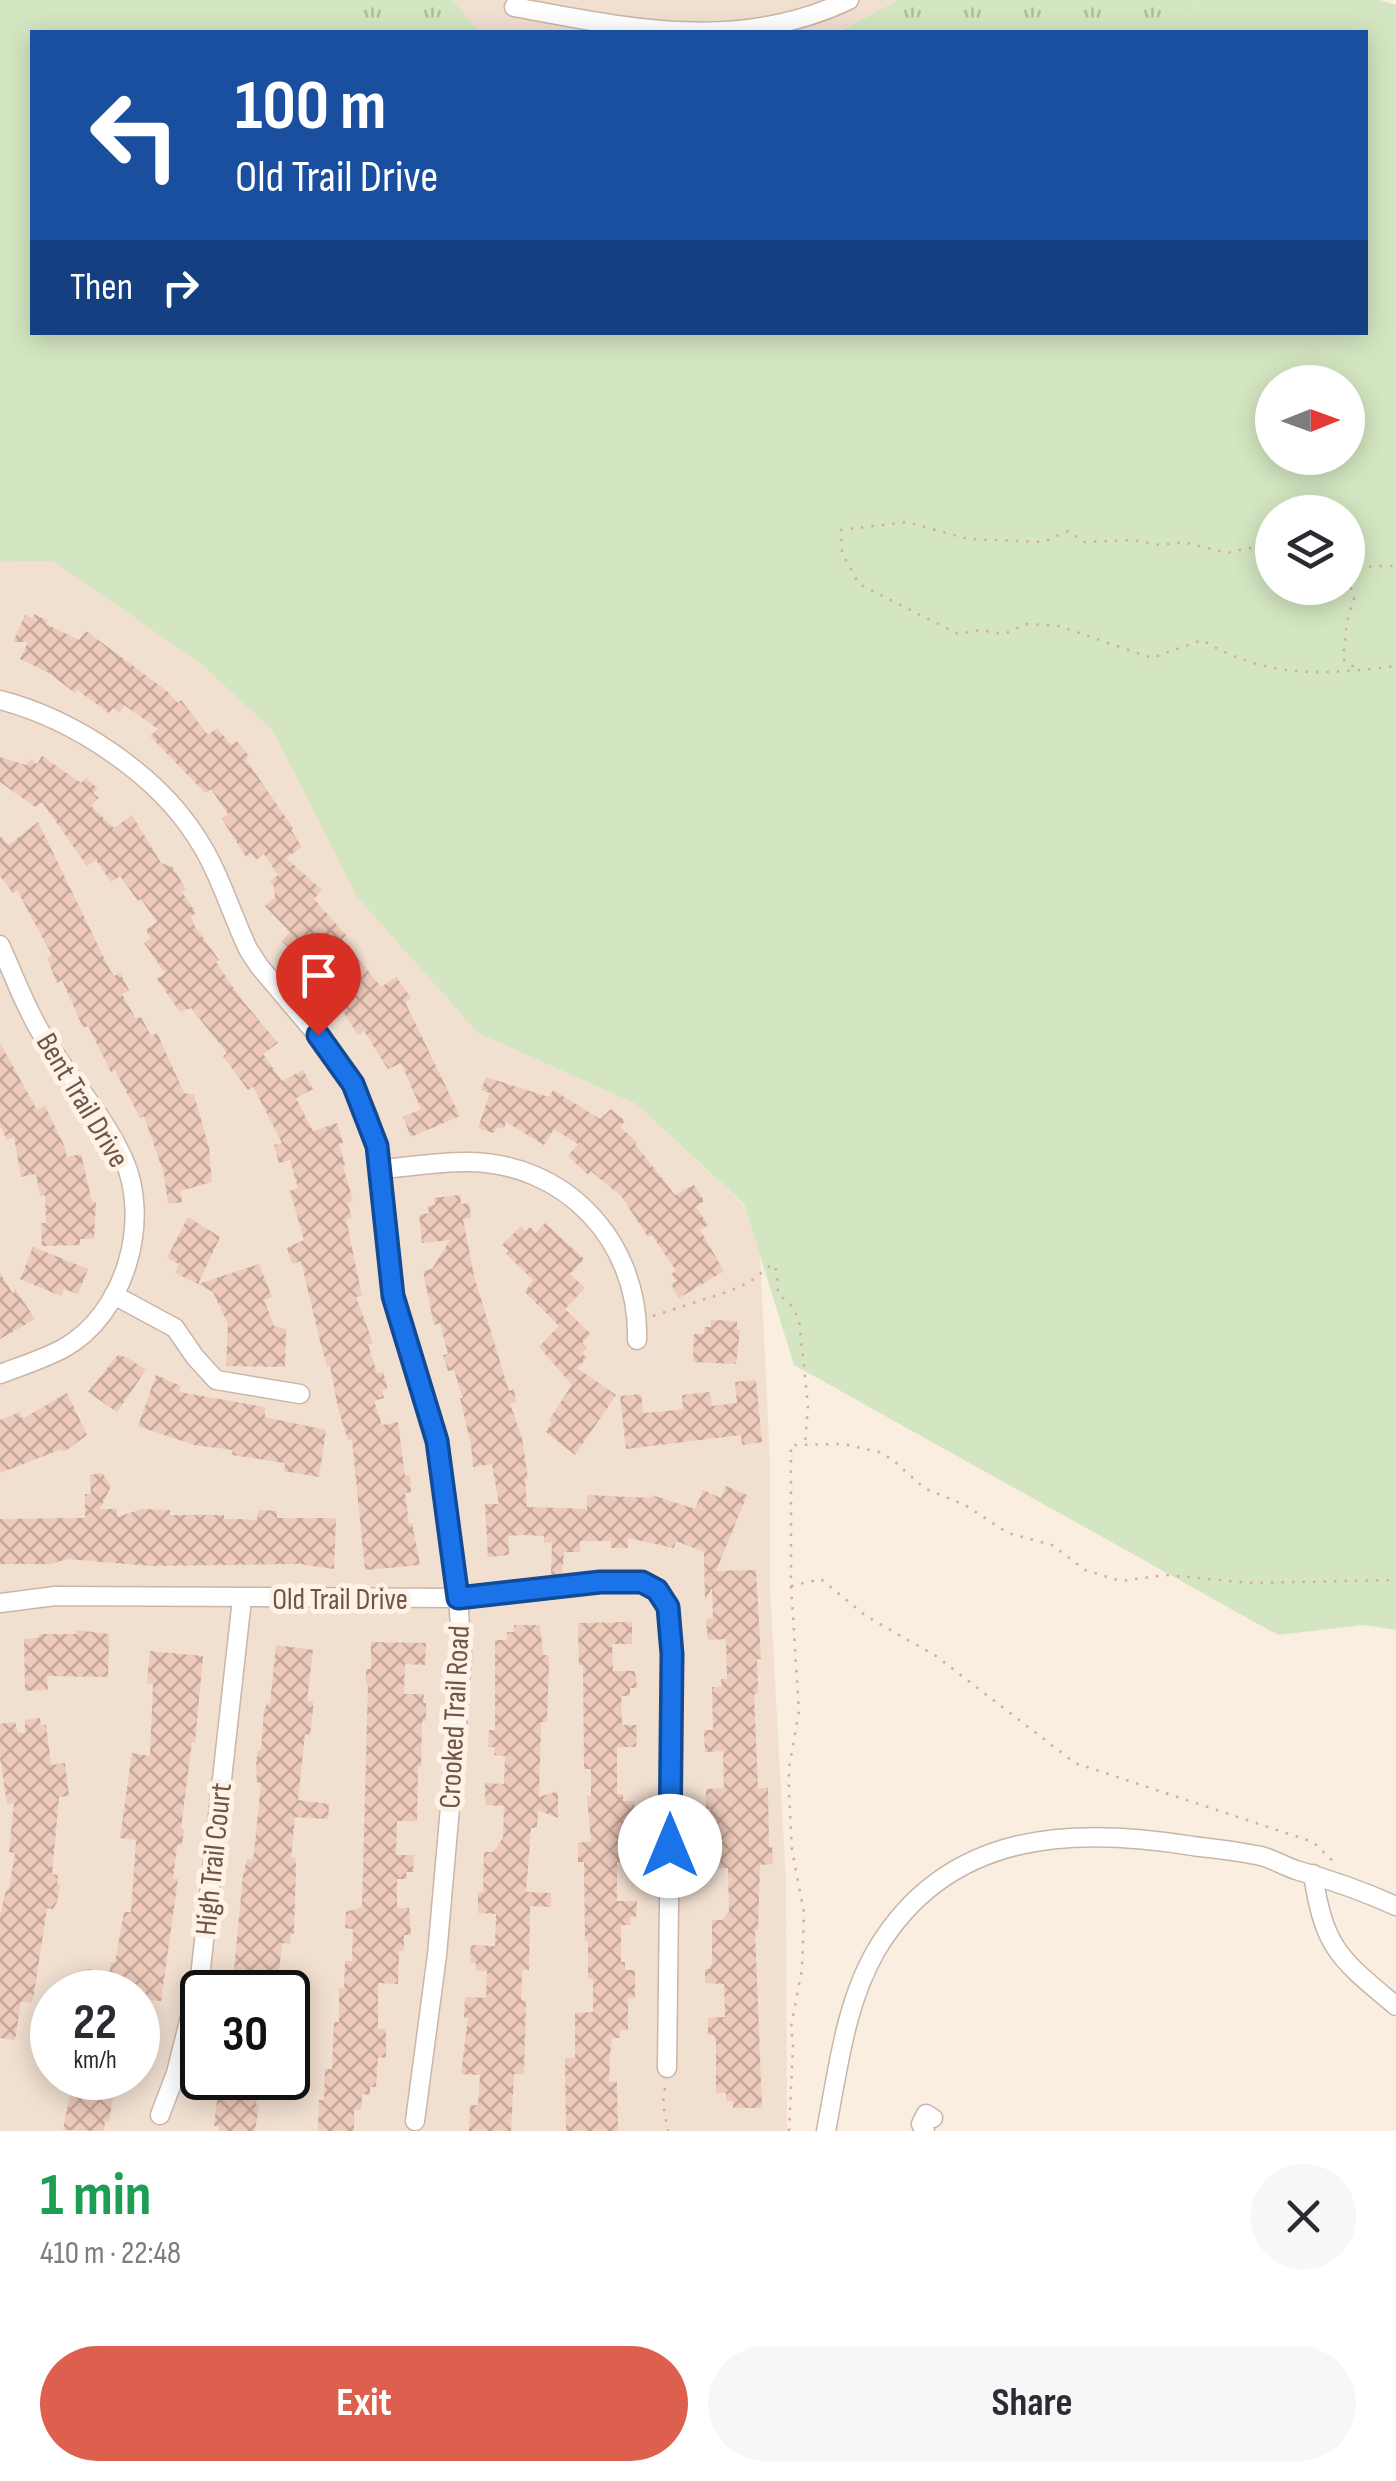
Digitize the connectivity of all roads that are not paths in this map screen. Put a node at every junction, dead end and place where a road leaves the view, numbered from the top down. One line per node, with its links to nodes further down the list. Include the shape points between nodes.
1 (849, 0): 4 (street)
2 (514, 8): 3 (street)
3 (667, 30)
4 (756, 30)
5 (0, 700): 7 (street, Crooked Trail Road, via 88,736 175,810 197,838 258,966 353,1084 369,1118)
6 (0, 946): 8 (street, Bent Trail Drive, via 41,1032 128,1171 131,1248)
7 (380, 1170): 9 (street, via 485,1164 558,1190 614,1243 631,1280); 12 (street, Crooked Trail Road, via 393,1296 437,1441)
8 (114, 1295): 10 (street, Bent Trail Drive, via 65,1348); 11 (street, via 175,1328 216,1380)
9 (636, 1340)
10 (0, 1374)
11 (300, 1394)
12 (458, 1598): 13 (street, Old Trail Drive); 18 (street, Old Trail Drive, via 642,1582 668,1607); 20 (street, Crooked Trail Road, via 456,1743)
13 (242, 1599): 14 (street, Old Trail Drive, via 55,1596); 19 (street, High Trail Court, via 200,1977)
14 (0, 1603)
15 (1313, 1874): 16 (street); 17 (street, via 1322,1926 1336,1951); 21 (street, via 1264,1857 1146,1838 1077,1836 1030,1841 964,1865 908,1908 866,1971)
16 (1396, 1906)
17 (1396, 2006)
18 (667, 2068)
19 (160, 2115)
20 (415, 2121)
21 (826, 2131)

